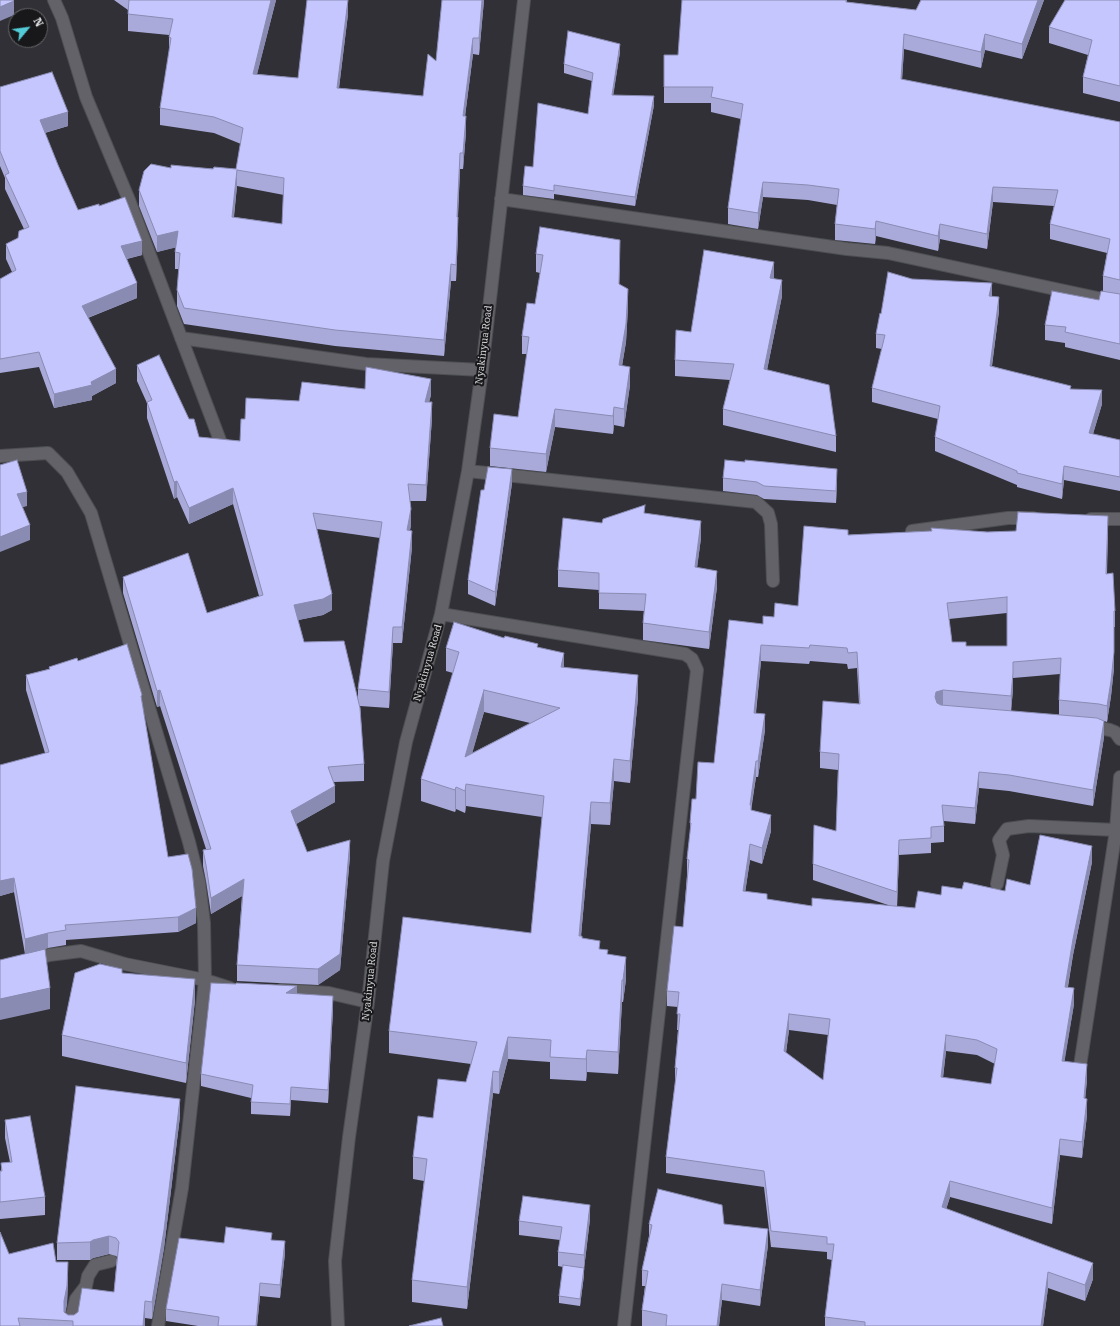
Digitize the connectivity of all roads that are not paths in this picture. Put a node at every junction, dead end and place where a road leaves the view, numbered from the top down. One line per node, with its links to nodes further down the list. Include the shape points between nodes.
1 (54, 0): 5 (street, via 86,97 129,200)
2 (524, 0): 3 (street, Nyakinyua Road)
3 (501, 199): 4 (street, via 888,253); 6 (street, Nyakinyua Road)
4 (1120, 303)
5 (181, 338): 6 (street, via 366,364); 7 (street)
6 (482, 370): 9 (street, Nyakinyua Road)
7 (221, 443)
8 (0, 456): 22 (street, via 48,453 67,472 92,513 199,882 204,923)
9 (468, 471): 14 (street, via 756,502 768,513 771,524); 15 (street, Nyakinyua Road)
10 (1046, 518): 13 (street, via 1008,518)
11 (1076, 519): 12 (street)
12 (1120, 519)
13 (912, 531)
14 (773, 581)
15 (442, 614): 25 (street, Nyakinyua Road, via 406,742 383,861); 31 (street, via 685,654 697,670)
16 (1074, 725): 17 (street, via 1110,730)
17 (1120, 739)
18 (1120, 777): 19 (street)
19 (1118, 831): 20 (street, via 1029,826 1007,829 999,840 1003,855); 26 (street)
20 (997, 884)
21 (0, 970): 22 (street, via 49,955 81,952 125,964)
22 (205, 980): 23 (street); 29 (street, via 182,1188)
23 (239, 988)
24 (270, 990): 25 (street, via 329,993)
25 (368, 1002): 30 (street, Nyakinyua Road, via 335,1261)
26 (1080, 1066)
27 (111, 1261): 28 (street, via 95,1265 88,1276 86,1286 76,1299)
28 (71, 1326)
29 (158, 1326)
30 (338, 1326)
31 (624, 1326)

